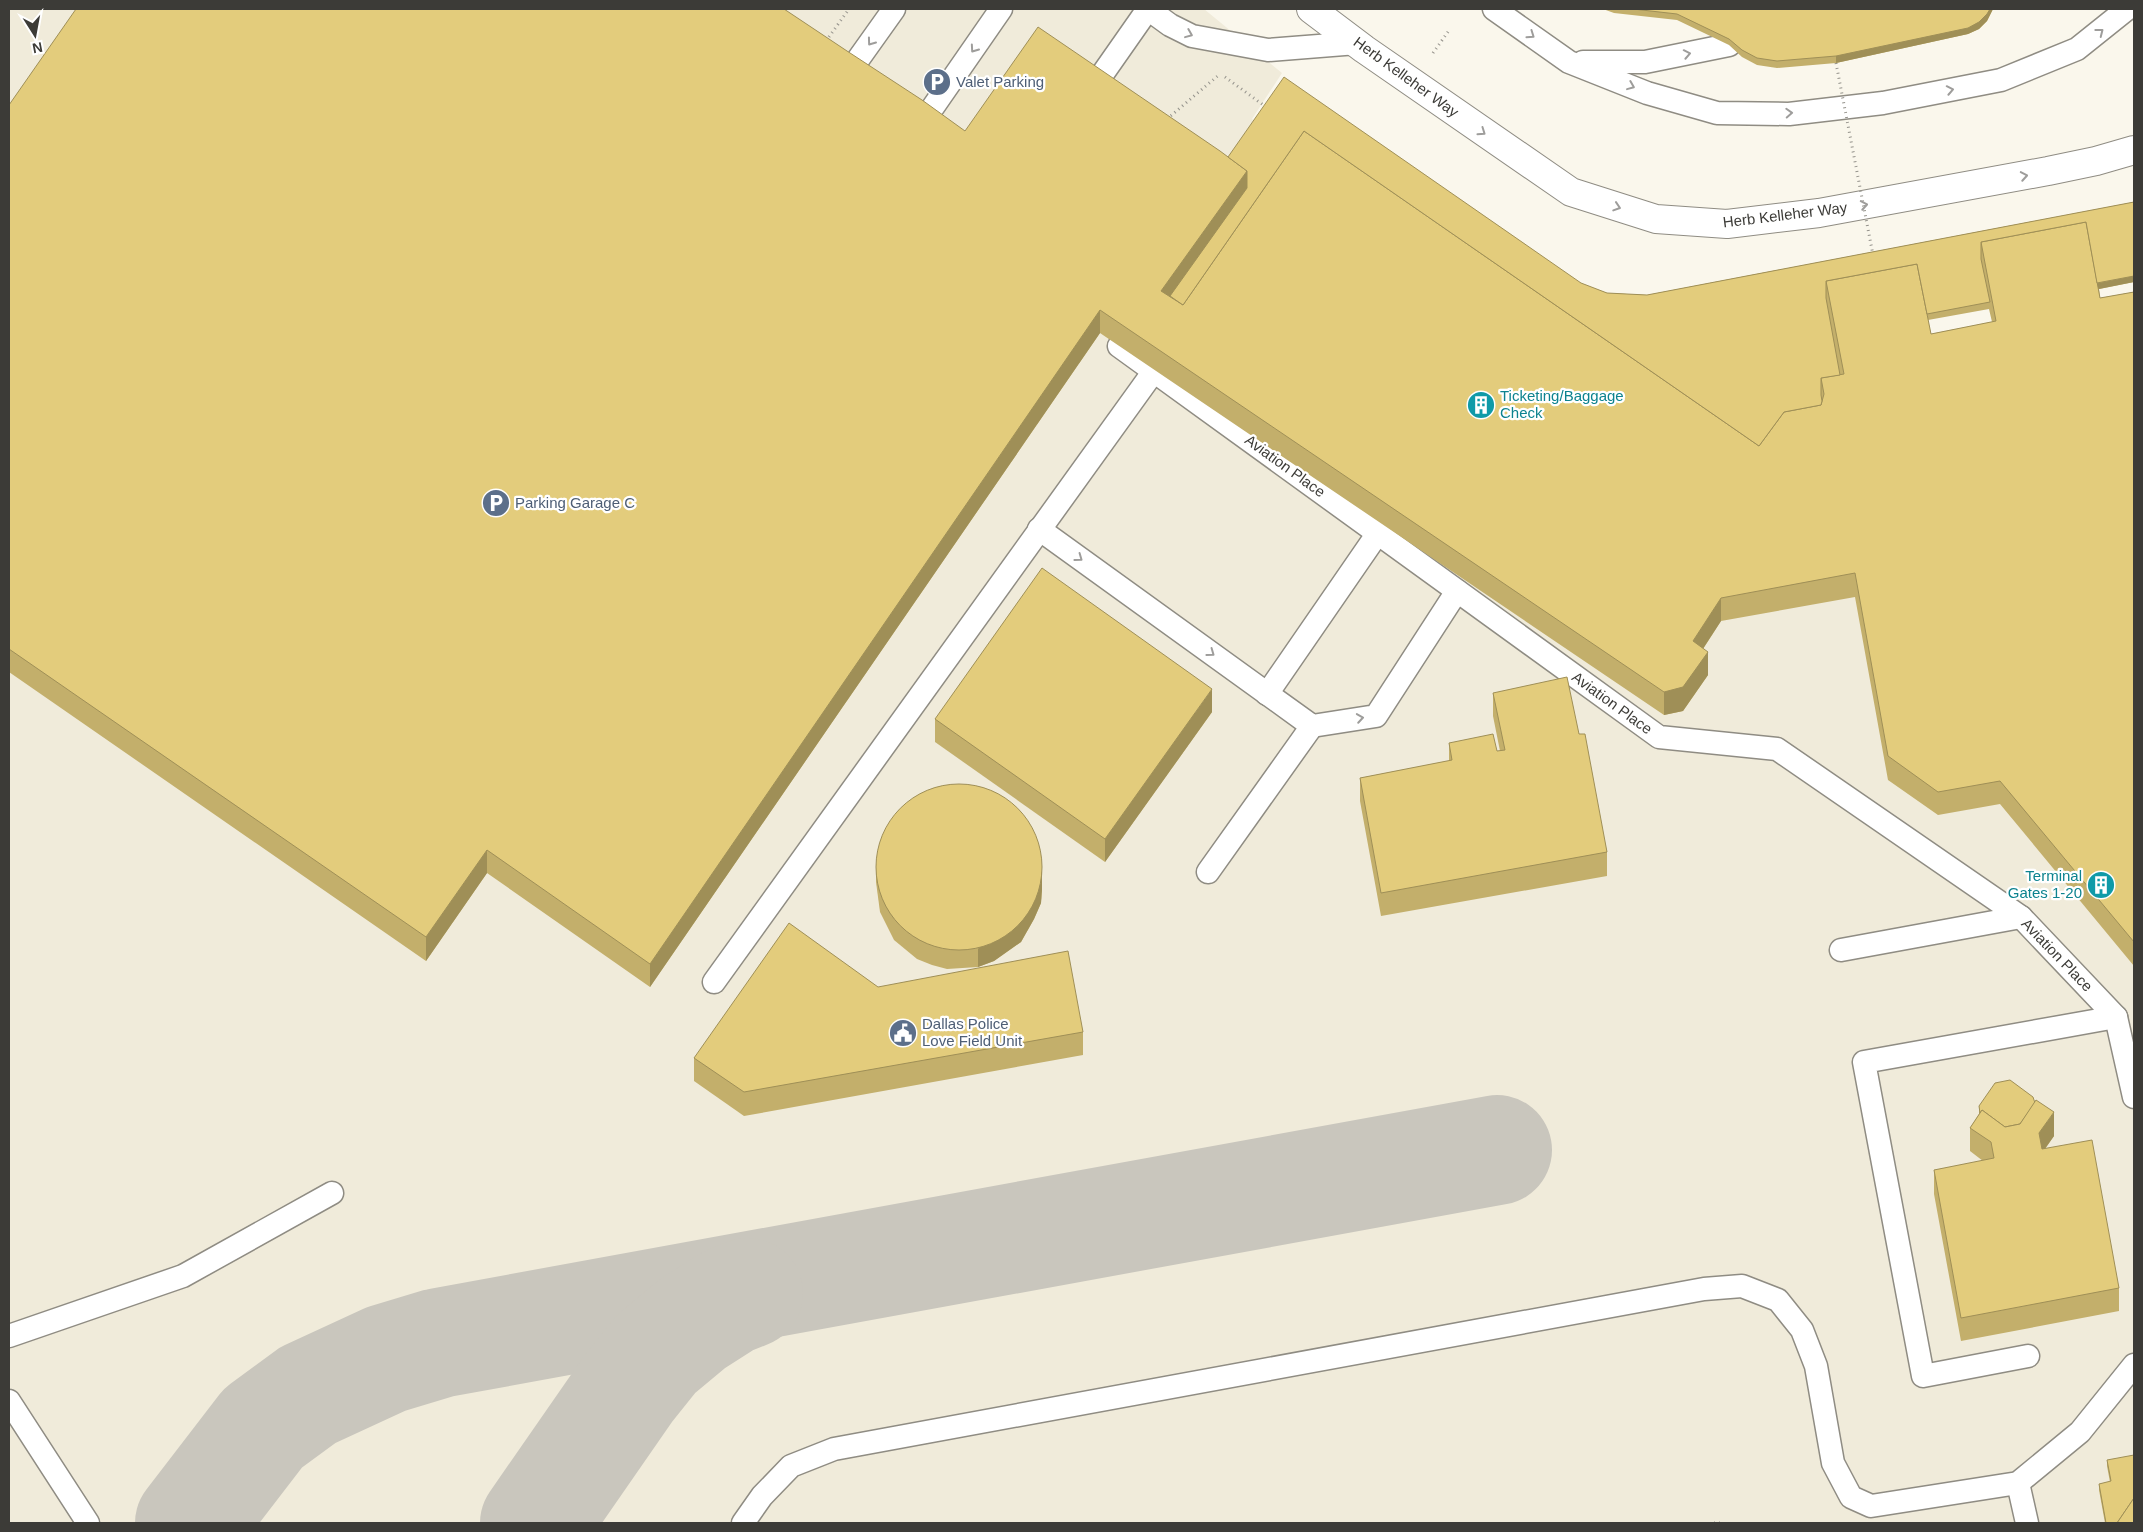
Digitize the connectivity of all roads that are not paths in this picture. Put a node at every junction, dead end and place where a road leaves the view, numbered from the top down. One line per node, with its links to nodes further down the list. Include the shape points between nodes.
1 (894, 9): 10 (lane, one-way to 10)
2 (1001, 9): 12 (lane, one-way to 12)
3 (1148, 9): 7 (lane, one-way to 7, via 1192,36 1268,50); 11 (lane)
4 (1311, 9): 7 (main road, Herb Kelleher Way)
5 (1494, 9): 9 (lane, one-way to 9)
6 (2127, 9): 9 (lane, one-way to 6, via 1647,93 1717,113 1789,114 1884,103 2001,80 2077,49)
7 (1357, 43): 13 (main road, Herb Kelleher Way, one-way to 13, via 1571,192 1656,219 1727,224 1819,213 2048,171)
8 (1729, 45): 9 (lane, one-way to 8, via 1645,62)
9 (1569, 62)
10 (847, 75)
11 (1092, 89)
12 (922, 123)
13 (2134, 150)
14 (1100, 333): 15 (lane, Aviation Place)
15 (1154, 371): 16 (lane); 17 (lane, Aviation Place)
16 (1039, 529): 19 (lane, one-way to 19); 24 (lane)
17 (1378, 533): 18 (lane, Aviation Place); 19 (lane)
18 (1458, 591): 20 (lane, one-way to 18, via 1376,716); 22 (lane, Aviation Place, via 1659,738 1777,748)
19 (1267, 694): 20 (lane)
20 (1312, 726): 21 (lane)
21 (1208, 872)
22 (2021, 918): 23 (lane); 25 (lane, Aviation Place)
23 (1841, 950)
24 (714, 982)
25 (2116, 1018): 26 (lane); 29 (lane, via 1864,1062 1922,1376)
26 (2134, 1097)
27 (332, 1193): 28 (lane, via 183,1276)
28 (9, 1336)
29 (2028, 1356)
30 (2134, 1364): 32 (lane, via 2080,1432)
31 (9, 1401): 33 (lane)
32 (2018, 1483): 34 (lane, via 1871,1506 1851,1497 1833,1463 1816,1366 1802,1330 1778,1300 1742,1286 1704,1289 834,1449 791,1466 762,1496); 35 (lane)
33 (88, 1523)
34 (743, 1523)
35 (2027, 1523)

